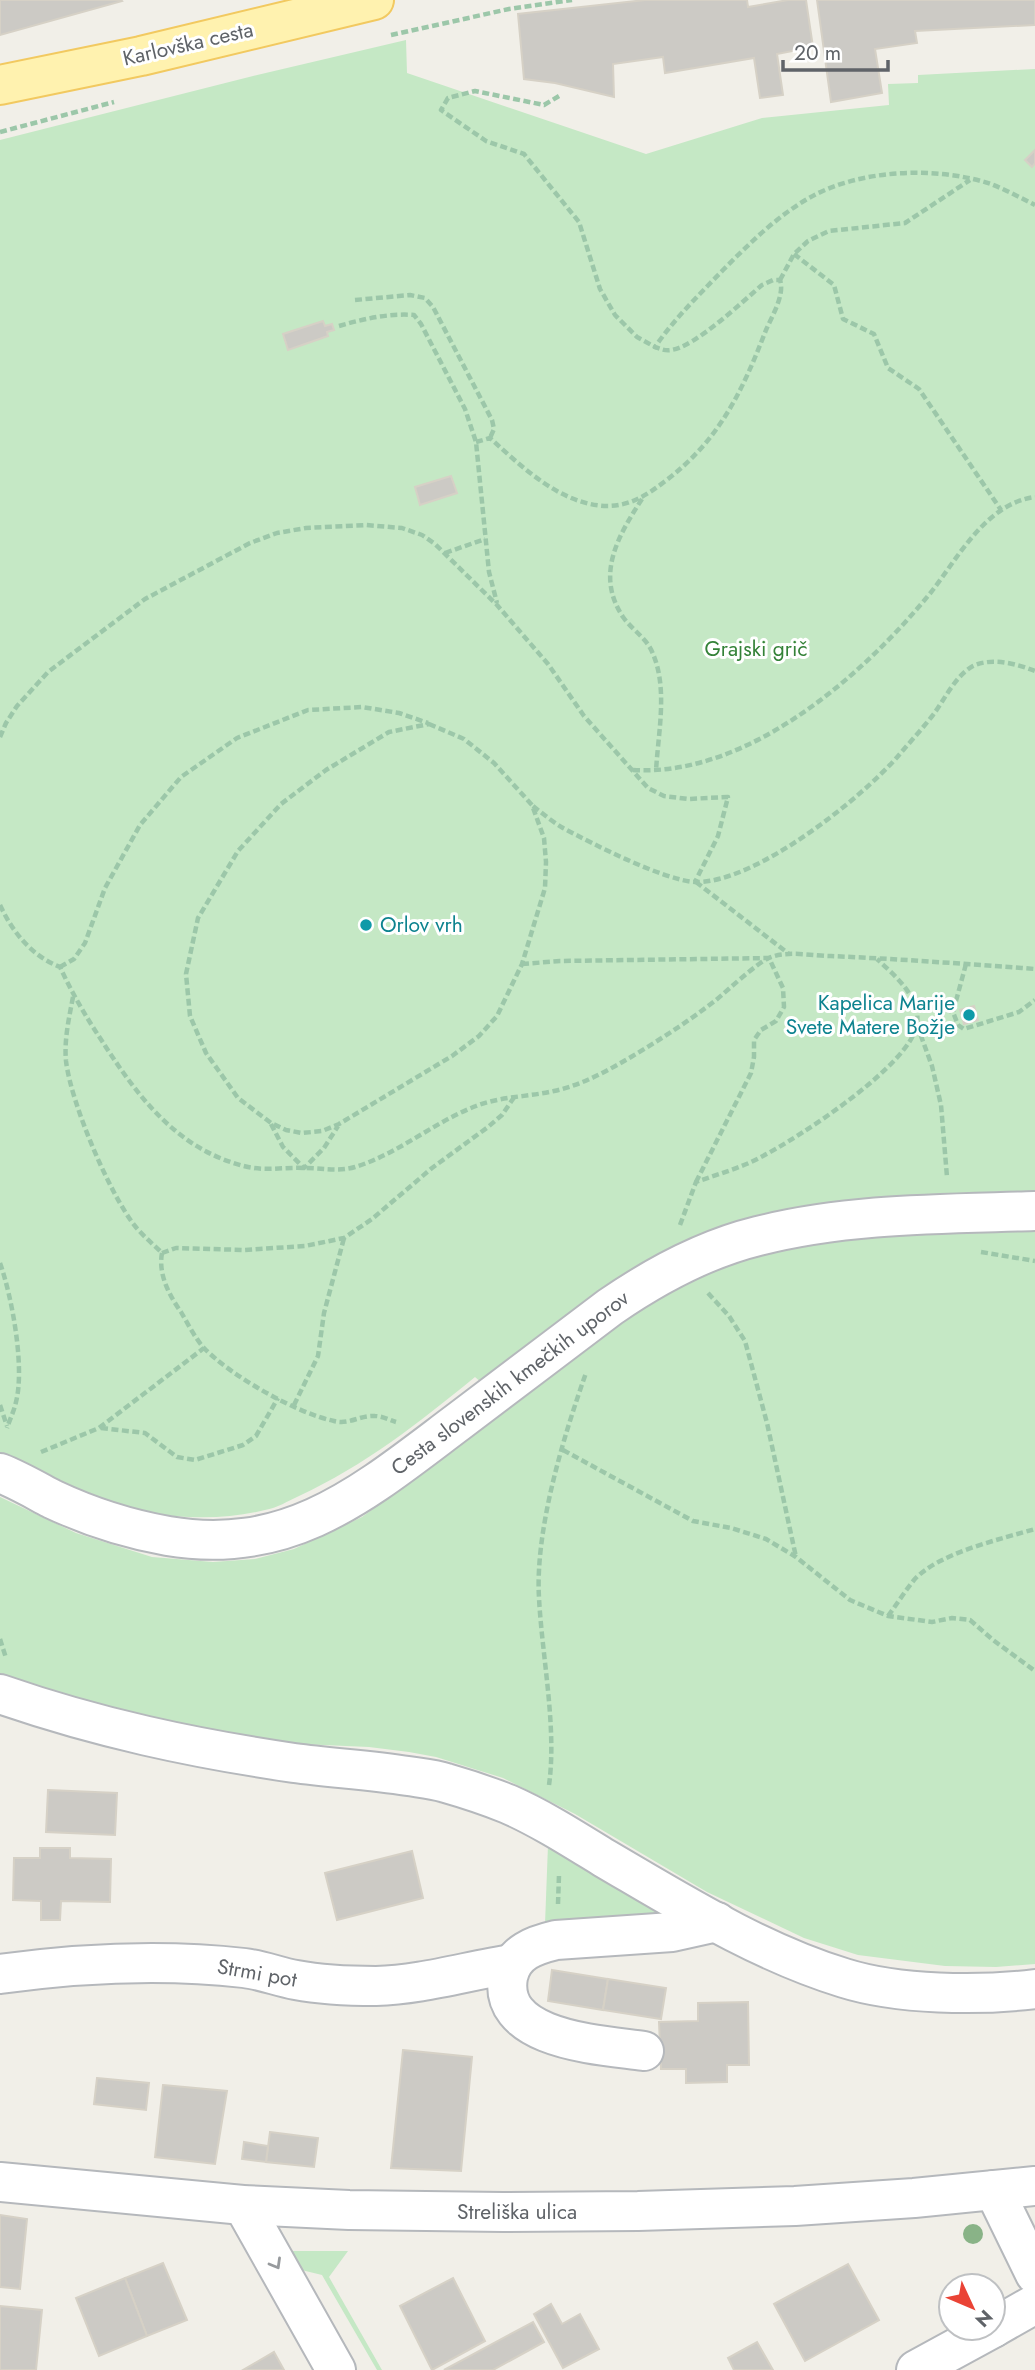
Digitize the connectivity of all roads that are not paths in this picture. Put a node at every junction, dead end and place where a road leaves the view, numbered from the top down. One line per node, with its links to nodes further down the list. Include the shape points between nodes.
1 (374, 0): 2 (main road, Karlovška cesta)
2 (0, 85)
3 (1035, 1210): 4 (street, Cesta slovenskih kmečkih uporov, via 799,1227 756,1236 681,1265 610,1307 376,1484 328,1513 284,1530 243,1540 168,1536 110,1522)
4 (4, 1474)
5 (0, 1695): 6 (street, via 150,1739 443,1782 508,1804)
6 (716, 1922): 7 (street, Strmi pot, via 672,1932 556,1940 538,1945); 9 (street, via 845,1979 896,1989 982,1993)
7 (512, 1964): 8 (street, Strmi pot, via 378,1986 328,1984 248,1968 193,1964 119,1964); 10 (street, via 509,1995 526,2022 571,2040)
8 (0, 1974)
9 (1035, 1989)
10 (644, 2051)
11 (0, 2182): 14 (street, Streliška ulica)
12 (1035, 2186): 13 (street, Streliška ulica)
13 (994, 2190): 14 (street, Streliška ulica, via 795,2206 638,2211); 15 (street)
14 (243, 2205): 19 (street, one-way to 19)
15 (1035, 2274)
16 (1035, 2304): 17 (street)
17 (1007, 2320)
18 (967, 2342): 20 (street)
19 (336, 2370)
20 (916, 2370)

